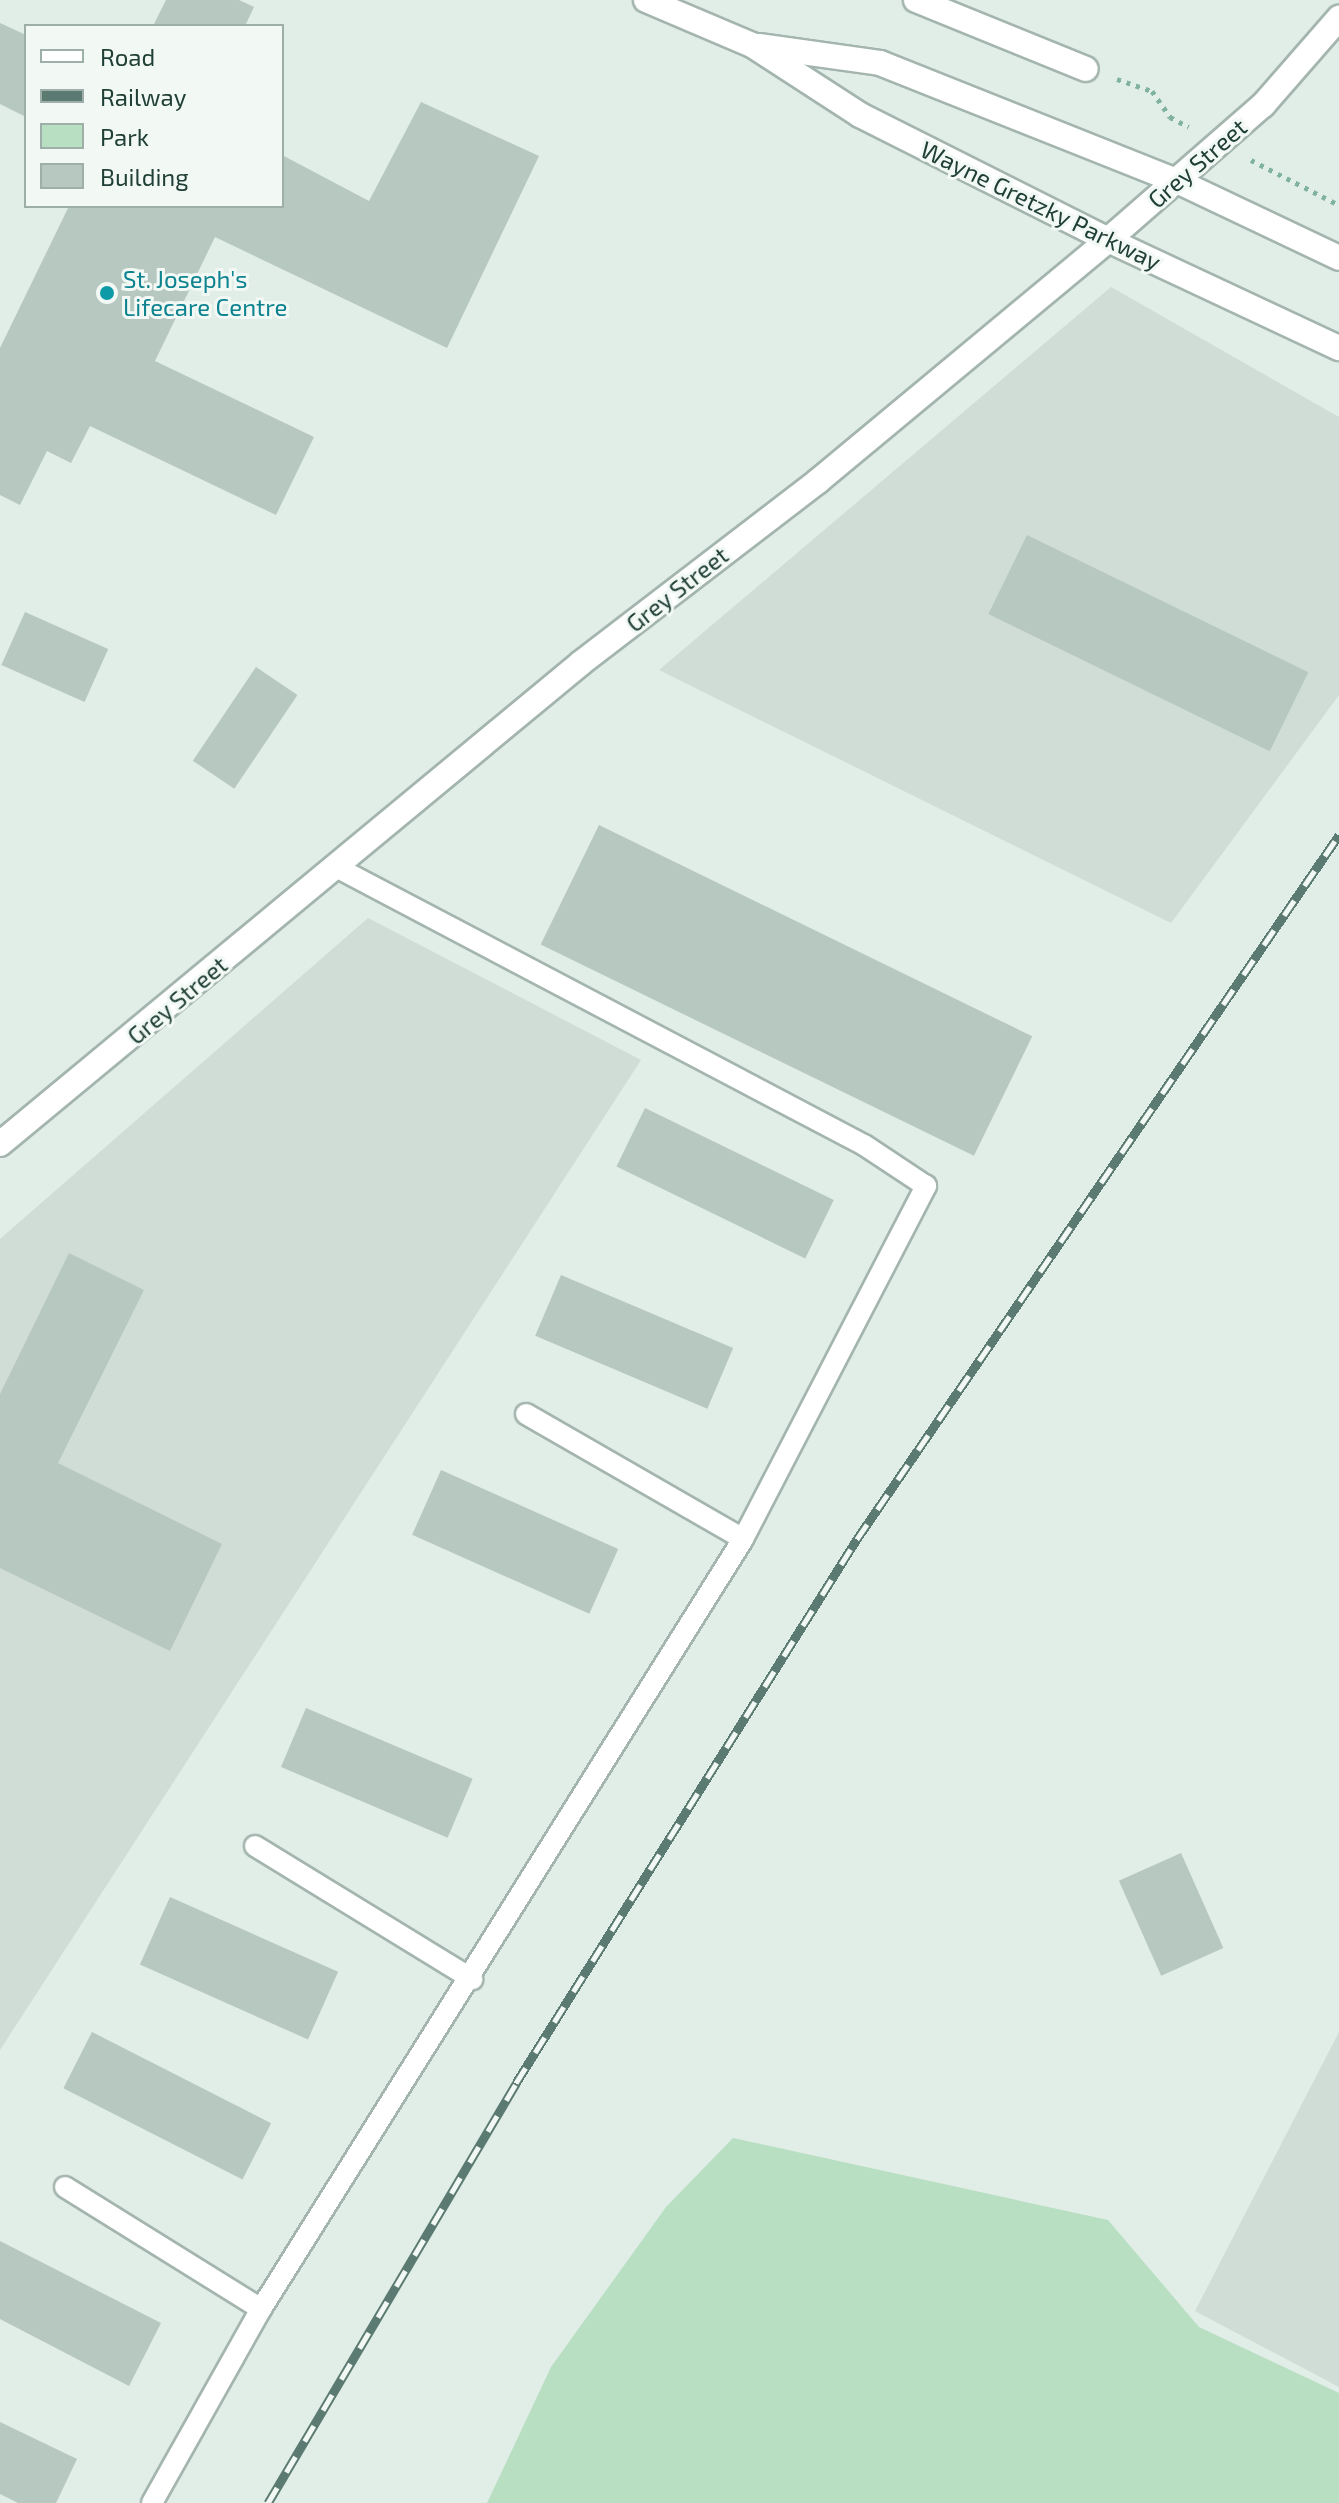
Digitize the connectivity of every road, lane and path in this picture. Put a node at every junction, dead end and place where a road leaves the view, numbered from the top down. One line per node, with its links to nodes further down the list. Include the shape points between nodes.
1 (646, 0): 4 (street, Wayne Gretzky Parkway)
2 (916, 0): 5 (street)
3 (1339, 18): 6 (street, Grey Street, via 1263,105)
4 (752, 45): 6 (street, Wayne Gretzky Parkway, via 880,63); 7 (street, Wayne Gretzky Parkway, via 860,115)
5 (1086, 69)
6 (1177, 181): 7 (street, Grey Street); 8 (street, Wayne Gretzky Parkway)
7 (1108, 240): 9 (street, Wayne Gretzky Parkway); 10 (street, Grey Street, via 818,481 581,663)
8 (1339, 258)
9 (1339, 348)
10 (338, 868): 11 (street, Grey Street); 13 (lane, via 864,1145 926,1186)
11 (0, 1144)
12 (526, 1414): 13 (lane)
13 (743, 1539): 15 (lane)
14 (255, 1846): 15 (lane)
15 (472, 1979): 17 (lane)
16 (65, 2187): 17 (lane)
17 (261, 2309): 18 (lane)
18 (152, 2503)

